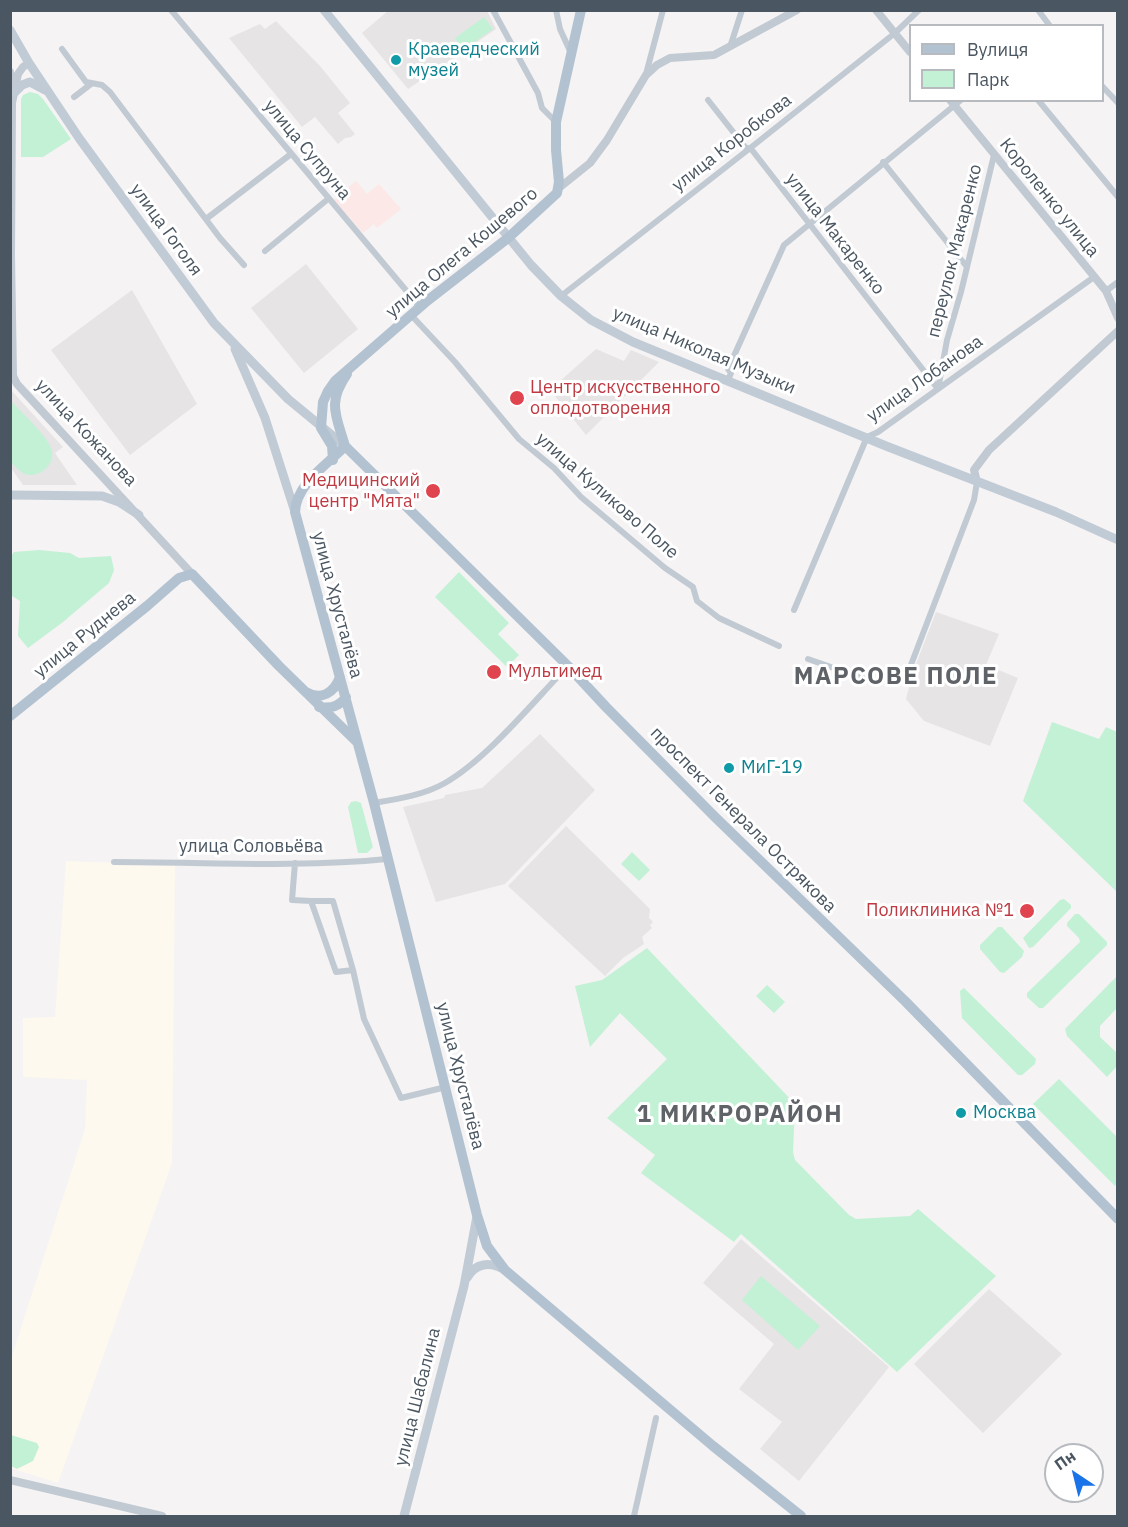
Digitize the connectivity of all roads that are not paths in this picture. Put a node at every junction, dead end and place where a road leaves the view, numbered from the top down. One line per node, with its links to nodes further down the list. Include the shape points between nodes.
1 (171, 10): 34 (street, улица Супруна)
2 (324, 10): 42 (main road, улица Николая Музыки)
3 (493, 10): 32 (street, via 538,93 542,108)
4 (556, 10): 18 (street)
5 (581, 10): 18 (main road)
6 (663, 10): 21 (street)
7 (742, 10): 15 (street)
8 (797, 10): 15 (street)
9 (876, 10): 14 (street)
10 (919, 10): 14 (street, улица Коробкова)
11 (1038, 10): 12 (street)
12 (1048, 24)
13 (10, 30): 19 (main road, улица Гоголя)
14 (895, 33): 17 (street); 33 (street, улица Коробкова)
15 (730, 47): 21 (street, via 714,55 670,58)
16 (62, 49): 22 (street)
17 (909, 51)
18 (572, 55): 32 (main road)
19 (29, 63): 24 (street, улица Кожанова, via 18,75); 25 (main road, улица Гоголя)
20 (10, 72): 30 (street)
21 (646, 75): 37 (street, улица Олега Кошевого, via 590,163)
22 (91, 84): 26 (street); 40 (street, via 107,88)
23 (1104, 88): 31 (street)
24 (15, 92): 25 (main road, via 30,82); 30 (street, улица Кожанова)
25 (51, 95): 56 (main road, улица Гоголя)
26 (74, 96)
27 (708, 100): 33 (street, улица Макаренко)
28 (955, 102): 35 (street, Короленко улица); 36 (street)
29 (1040, 102): 38 (street)
30 (12, 103): 44 (street, улица Кожанова)
31 (1118, 103)
32 (556, 122): 37 (main road)
33 (749, 149): 41 (street, улица Макаренко); 51 (street, улица Коробкова)
34 (291, 154): 39 (street, улица Супруна); 40 (street)
35 (994, 154): 46 (street, переулок Макаренко); 47 (street, Короленко улица)
36 (883, 162): 41 (street); 46 (street)
37 (559, 188): 42 (main road, улица Олега Кошевого)
38 (1118, 197)
39 (328, 199): 43 (street); 52 (street, улица Супруна)
40 (206, 219): 45 (street)
41 (807, 224): 58 (street, via 783,245 728,369 732,373); 59 (street, улица Макаренко)
42 (508, 238): 51 (main road, улица Николая Музыки); 52 (main road, улица Олега Кошевого)
43 (265, 251)
44 (11, 255): 50 (street, улица Кожанова)
45 (244, 266)
46 (967, 267): 59 (street, переулок Макаренко)
47 (1094, 277): 49 (street, Короленко улица); 59 (street, улица Лобанова)
48 (1118, 282): 49 (street)
49 (1106, 291): 54 (street, Короленко улица)
50 (12, 293): 53 (street, улица Кожанова)
51 (561, 296): 58 (main road, улица Николая Музыки, via 614,333)
52 (416, 311): 57 (main road, улица Олега Кошевого); 74 (street, улица Куликово Поле, via 519,439 581,497 693,587 697,601 719,618)
53 (11, 318): 70 (street, улица Кожанова, via 12,369 17,384)
54 (1118, 318)
55 (1118, 331): 67 (street, via 988,450 974,470)
56 (229, 339): 61 (main road, улица Гоголя); 69 (main road, улица Хрусталёва, via 265,418)
57 (354, 364): 60 (main road, улица Олега Кошевого); 62 (main road, улица Олега Кошевого, via 328,391)
58 (728, 380): 64 (main road, улица Николая Музыки)
59 (938, 389): 64 (street, улица Лобанова)
60 (333, 407): 62 (main road); 65 (main road)
61 (306, 414): 62 (main road); 63 (main road, улица Гоголя)
62 (323, 414): 63 (main road, улица Олега Кошевого)
63 (321, 428): 65 (main road, улица Гоголя); 66 (main road, via 332,446)
64 (867, 437): 67 (main road, улица Николая Музыки); 73 (street, улица Лобанова)
65 (345, 446): 66 (main road, улица Хрусталёва); 76 (main road, проспект Генерала Острякова)
66 (333, 460): 69 (main road, улица Хрусталёва, via 302,489)
67 (977, 482): 71 (main road, улица Николая Музыки); 75 (street, via 974,500 909,670 874,682)
68 (10, 495): 70 (main road, via 102,496)
69 (295, 512): 77 (main road, улица Хрусталёва)
70 (139, 515): 72 (street, улица Кожанова)
71 (1118, 540)
72 (188, 570): 78 (main road, улица Кожанова); 81 (main road, улица Руднева)
73 (794, 610)
74 (779, 646)
75 (808, 659)
76 (568, 666): 83 (street, via 458,774 429,790); 91 (main road, проспект Генерала Острякова)
77 (340, 677): 78 (main road, via 330,693 321,696); 79 (main road, улица Хрусталёва)
78 (303, 691): 80 (main road, улица Кожанова)
79 (346, 697): 80 (main road, via 335,707); 82 (main road, улица Хрусталёва)
80 (319, 707): 82 (main road, улица Кожанова)
81 (10, 716)
82 (357, 742): 83 (main road, улица Хрусталёва)
83 (374, 803): 84 (main road, улица Хрусталёва)
84 (387, 859): 86 (street, улица Соловьёва); 89 (main road, улица Хрусталёва)
85 (114, 862): 86 (street, улица Соловьёва)
86 (296, 863): 87 (street, via 292,900)
87 (311, 901): 88 (street, via 336,972); 88 (street, via 333,901)
88 (353, 970): 89 (street, via 364,1019 401,1098)
89 (446, 1087): 90 (main road, улица Хрусталёва)
90 (477, 1215): 92 (main road, улица Хрусталёва); 93 (main road, улица Шабалина)
91 (1118, 1218)
92 (487, 1246): 93 (main road); 94 (main road, улица Хрусталёва)
93 (468, 1265): 95 (main road, улица Шабалина)
94 (505, 1270): 95 (main road, улица Шабалина, via 492,1264 480,1265 471,1270); 101 (main road, улица Хрусталёва)
95 (464, 1286): 99 (main road, улица Шабалина)
96 (656, 1418): 100 (street)
97 (10, 1480): 98 (street)
98 (162, 1516)
99 (404, 1516)
100 (634, 1516)
101 (801, 1516)

